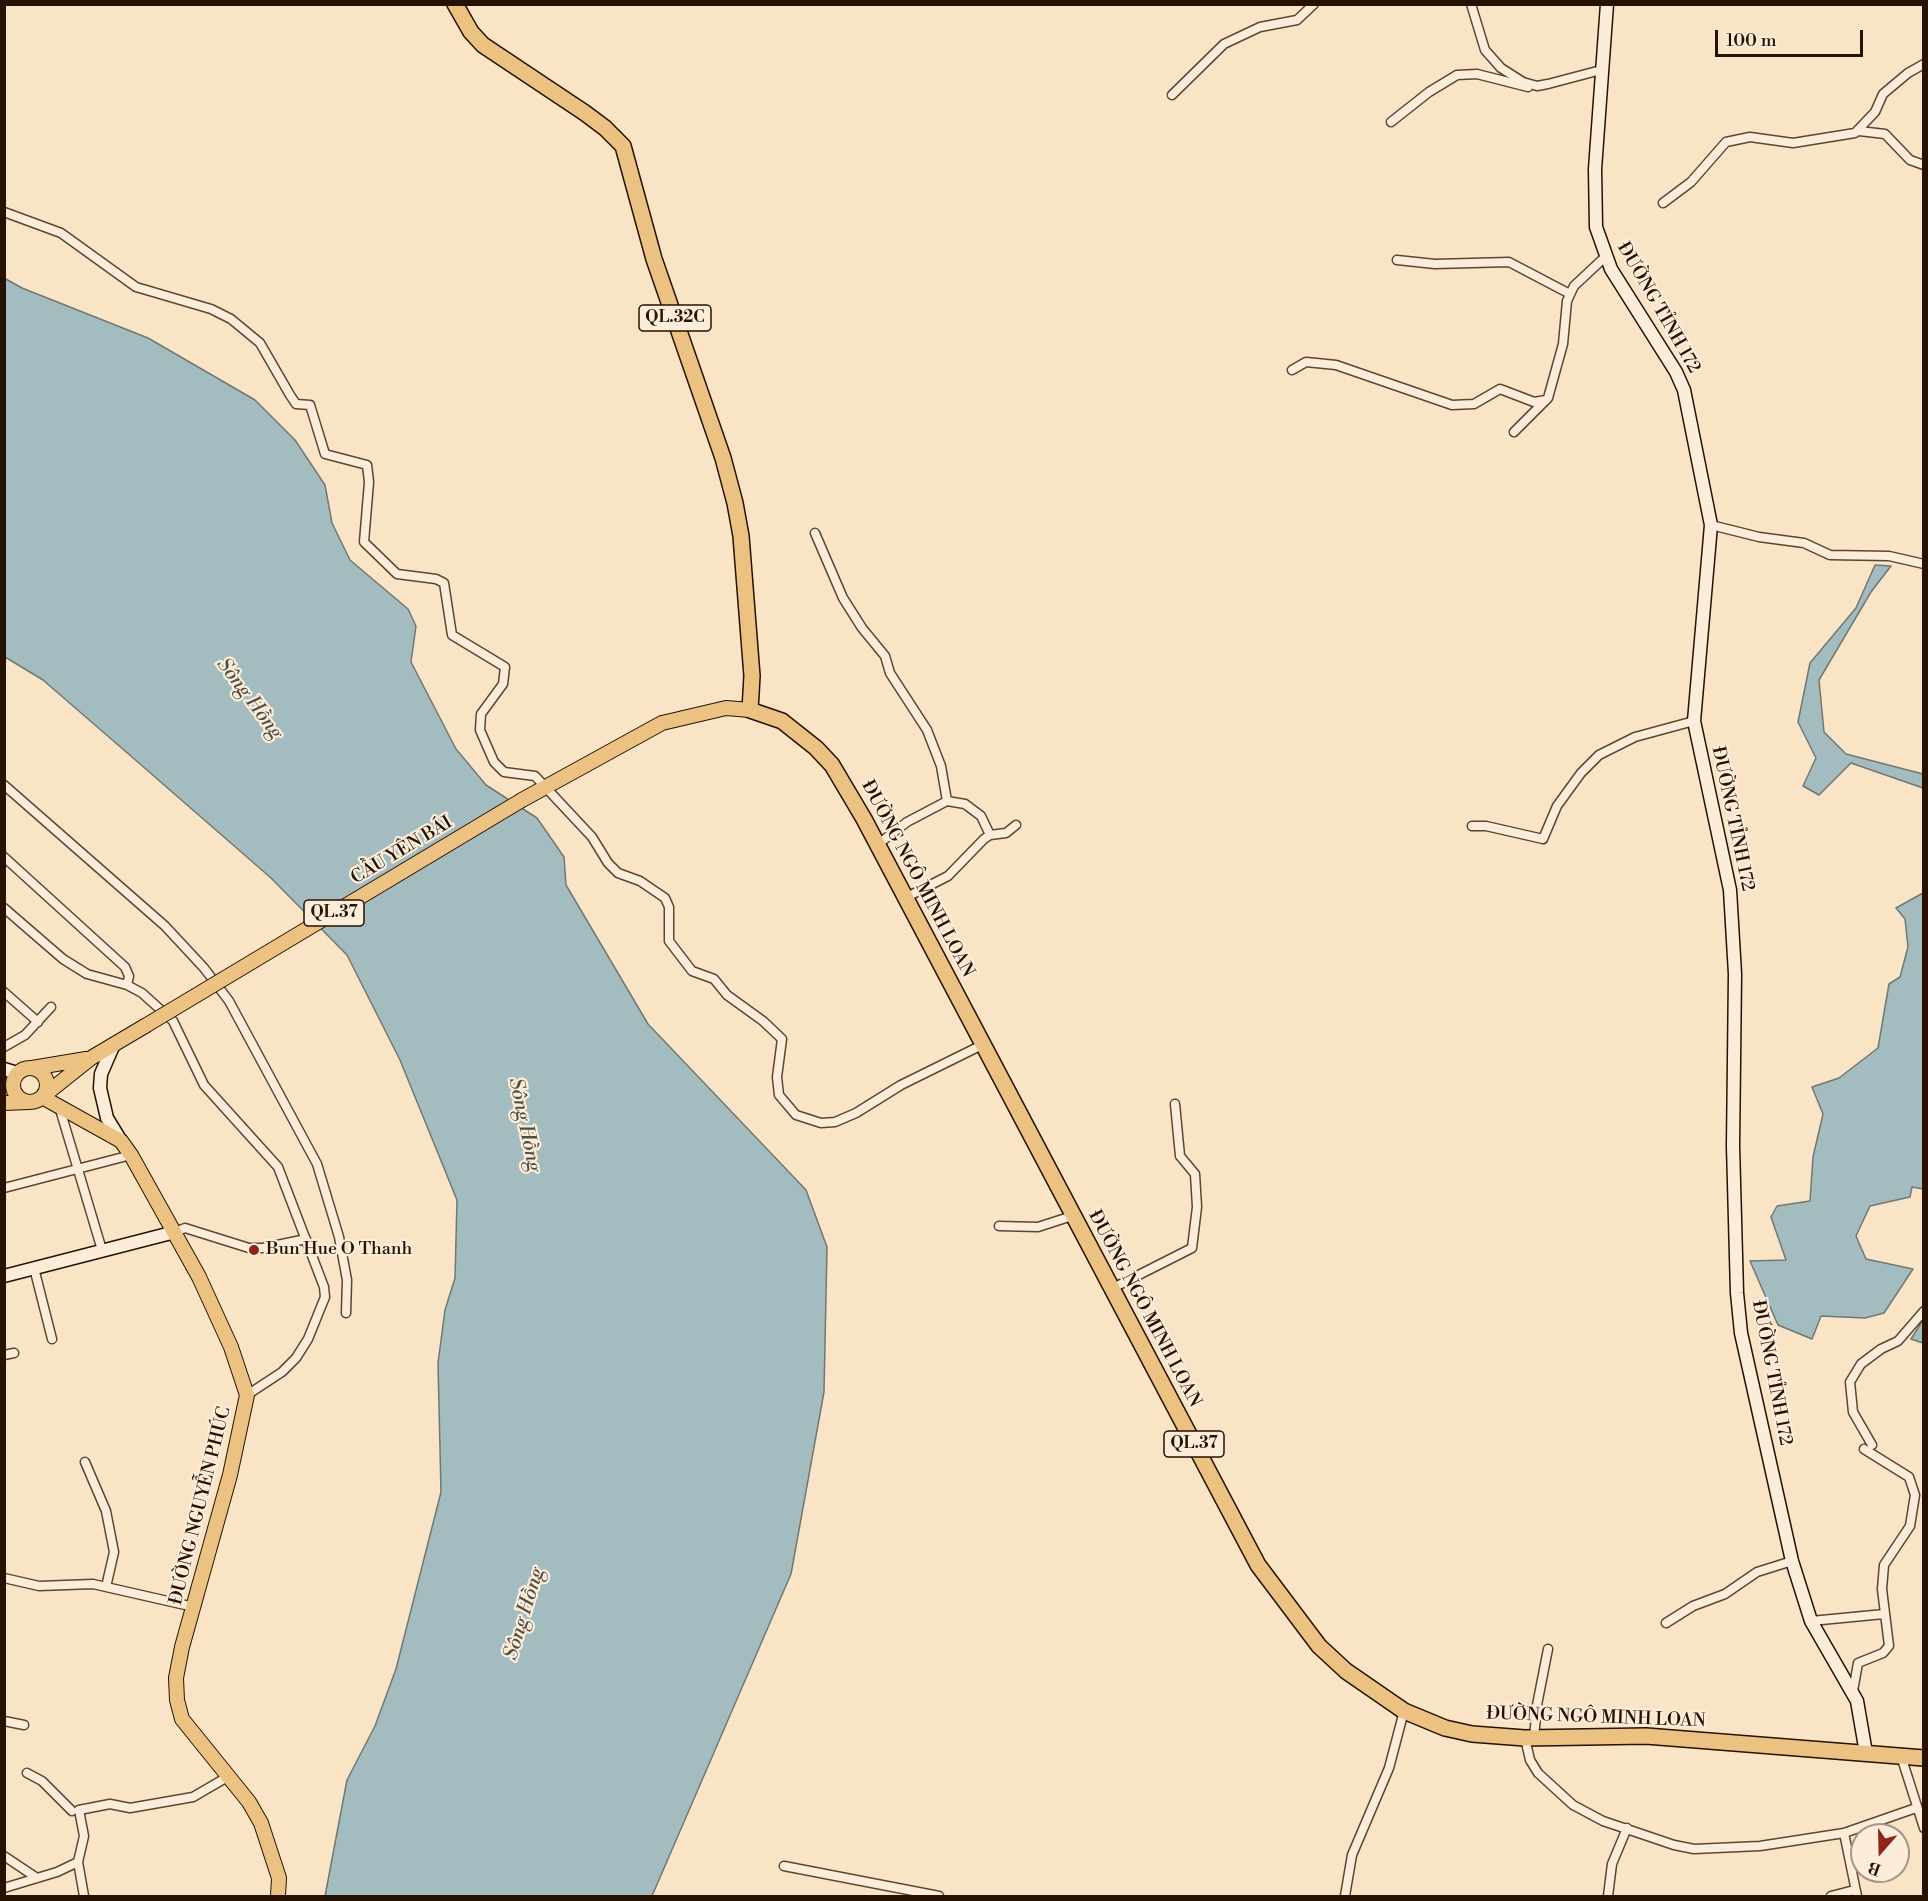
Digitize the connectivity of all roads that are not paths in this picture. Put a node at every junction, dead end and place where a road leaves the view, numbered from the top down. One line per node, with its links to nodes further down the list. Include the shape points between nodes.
1 (455, 4): 23 (highway, QL.32C, via 483,45 585,113 623,146 654,259 735,503 752,676)
2 (1314, 4): 8 (street, via 1297,20 1260,27 1224,44)
3 (1471, 4): 7 (street, via 1479,38 1492,60 1515,78)
4 (1607, 4): 6 (main road, ĐƯỜNG TỈNH 172)
5 (1923, 64): 10 (street, via 1884,94)
6 (1601, 70): 7 (street); 14 (main road, ĐƯỜNG TỈNH 172, via 1594,212)
7 (1538, 86): 9 (street, via 1524,88 1478,74 1457,75)
8 (1172, 95)
9 (1391, 122)
10 (1859, 131): 11 (street, via 1885,134 1910,160); 12 (street, via 1820,141 1793,143 1750,137 1726,142 1691,182)
11 (1923, 165)
12 (1663, 203)
13 (4, 212): 25 (street, via 61,233 136,287 211,309 231,319 260,343 296,404 310,405 325,454 367,465 364,542 397,573 444,583 452,635 505,667 503,684 481,714 480,730 494,762 504,772 535,776)
14 (1605, 256): 16 (street); 20 (main road, ĐƯỜNG TỈNH 172, via 1684,390)
15 (1397, 260): 16 (street, via 1435,264 1509,262)
16 (1570, 294): 18 (street, via 1557,369)
17 (1292, 370): 18 (street, via 1306,362 1336,365 1452,405 1474,404 1500,389 1534,402)
18 (1546, 400): 19 (street)
19 (1514, 432)
20 (1711, 525): 22 (street, via 1804,543 1830,555 1889,556); 24 (main road, ĐƯỜNG TỈNH 172)
21 (815, 532): 28 (street, via 839,592 885,656 890,673 927,730 941,766)
22 (1923, 564)
23 (750, 710): 25 (main road, ĐƯỜNG NGÔ MINH LOAN / QL.37, via 726,708 662,723); 32 (highway, ĐƯỜNG NGÔ MINH LOAN / QL.37, via 782,721 832,765)
24 (1694, 721): 30 (street, via 1635,737 1599,755 1557,806 1543,839); 67 (main road, ĐƯỜNG TỈNH 172, via 1730,890 1735,974 1733,1146 1741,1333)
25 (546, 787): 27 (main road, ĐƯỜNG NGÔ MINH LOAN / QL.37); 41 (street, via 592,837 618,873 640,881 665,898 669,907 669,941 692,971 714,979 782,1039 779,1095 796,1115 821,1123 835,1122)
26 (5, 788): 63 (street, via 165,926 229,1001 317,1164 339,1237 347,1280)
27 (522, 800): 40 (main road, CẦU YÊN BÁI / QL.37, bridge)
28 (947, 801): 31 (street, via 965,804 981,816); 32 (street, via 907,822)
29 (1016, 825): 31 (street, via 1006,833)
30 (1472, 826)
31 (990, 835): 34 (street, via 948,876)
32 (877, 845): 34 (highway, ĐƯỜNG NGÔ MINH LOAN / QL.37)
33 (4, 857): 36 (street, via 124,967 129,976)
34 (905, 898): 41 (highway, ĐƯỜNG NGÔ MINH LOAN / QL.37)
35 (4, 908): 36 (street, via 63,959 87,974)
36 (127, 985): 57 (street, via 173,1021 204,1085 278,1167)
37 (4, 992): 39 (street)
38 (51, 1007): 39 (street)
39 (38, 1022): 42 (street)
40 (114, 1044): 43 (main road, QL.37); 50 (main road, via 101,1074 100,1088 107,1118)
41 (984, 1044): 54 (highway, ĐƯỜNG NGÔ MINH LOAN / QL.37)
42 (4, 1047)
43 (91, 1058): 44 (main road); 46 (main road)
44 (32, 1068): 45 (main road); 46 (main road, via 42,1072 47,1082)
45 (9, 1074): 46 (main road, via 15,1094)
46 (35, 1099): 47 (main road); 49 (main road, ĐƯỜNG NGUYỄN PHÚC)
47 (4, 1103)
48 (1175, 1104): 61 (street, via 1180,1156 1196,1174 1192,1248)
49 (59, 1106): 50 (main road, ĐƯỜNG NGUYỄN PHÚC); 52 (street)
50 (121, 1141): 51 (main road, ĐƯỜNG NGUYỄN PHÚC)
51 (131, 1155): 52 (street); 56 (main road, ĐƯỜNG NGUYỄN PHÚC)
52 (78, 1169): 53 (street); 58 (street)
53 (4, 1188)
54 (1072, 1216): 55 (street, via 1038,1227); 61 (highway, ĐƯỜNG NGÔ MINH LOAN / QL.37)
55 (999, 1226)
56 (175, 1232): 57 (street, via 184,1228 249,1248); 58 (main road); 65 (main road, ĐƯỜNG NGUYỄN PHÚC, via 231,1347)
57 (306, 1239): 65 (street, via 324,1287 323,1307 296,1358)
58 (102, 1250): 59 (main road)
59 (34, 1268): 60 (main road); 64 (street)
60 (4, 1276)
61 (1111, 1289): 76 (highway, ĐƯỜNG NGÔ MINH LOAN / QL.37, via 1258,1565 1319,1646 1346,1671)
62 (1923, 1311): 71 (street, via 1898,1341 1861,1364 1850,1382 1853,1412 1868,1447 1909,1477 1915,1488 1911,1522 1884,1565)
63 (346, 1313)
64 (52, 1339)
65 (248, 1395): 70 (main road, ĐƯỜNG NGUYỄN PHÚC)
66 (85, 1462): 69 (street, via 105,1511 114,1552)
67 (1792, 1561): 72 (main road, ĐƯỜNG TỈNH 172); 73 (street, via 1757,1572 1725,1594 1693,1605)
68 (5, 1577): 69 (street, via 39,1586)
69 (106, 1587): 70 (street)
70 (194, 1607): 84 (main road, ĐƯỜNG NGUYỄN PHÚC, via 176,1678 177,1700 182,1719)
71 (1884, 1614): 72 (street); 75 (street, via 1889,1646 1883,1653 1858,1663)
72 (1811, 1621): 75 (main road, ĐƯỜNG TỈNH 172)
73 (1666, 1623)
74 (1548, 1649): 79 (street)
75 (1853, 1691): 80 (main road, ĐƯỜNG TỈNH 172, via 1860,1709)
76 (1404, 1711): 79 (highway, ĐƯỜNG NGÔ MINH LOAN / QL.37, via 1472,1734); 99 (street, via 1389,1768 1352,1855)
77 (4, 1721): 78 (street)
78 (24, 1725)
79 (1530, 1738): 80 (highway, ĐƯỜNG NGÔ MINH LOAN / QL.37, via 1646,1736); 87 (street, via 1530,1760 1553,1788 1594,1817)
80 (1866, 1753): 81 (highway, ĐƯỜNG NGÔ MINH LOAN / QL.37)
81 (1901, 1756): 82 (highway, ĐƯỜNG NGÔ MINH LOAN / QL.37); 85 (street)
82 (1923, 1758)
83 (27, 1773): 86 (street, via 42,1781)
84 (229, 1776): 91 (street, via 192,1797 130,1808 110,1803 79,1810 84,1836); 97 (main road, ĐƯỜNG NGUYỄN PHÚC, via 261,1823 279,1878)
85 (1916, 1808): 88 (street); 89 (street)
86 (72, 1811)
87 (1627, 1828): 89 (street, via 1674,1845 1709,1850); 100 (street, via 1612,1864)
88 (1923, 1828)
89 (1844, 1833): 95 (street)
90 (4, 1856): 93 (street)
91 (78, 1862): 93 (street); 96 (street)
92 (784, 1866): 98 (street)
93 (37, 1878): 94 (street)
94 (4, 1888)
95 (1856, 1893): 101 (street)
96 (84, 1896)
97 (278, 1896)
98 (939, 1896)
99 (1345, 1896)
100 (1608, 1896)
101 (1831, 1896)

